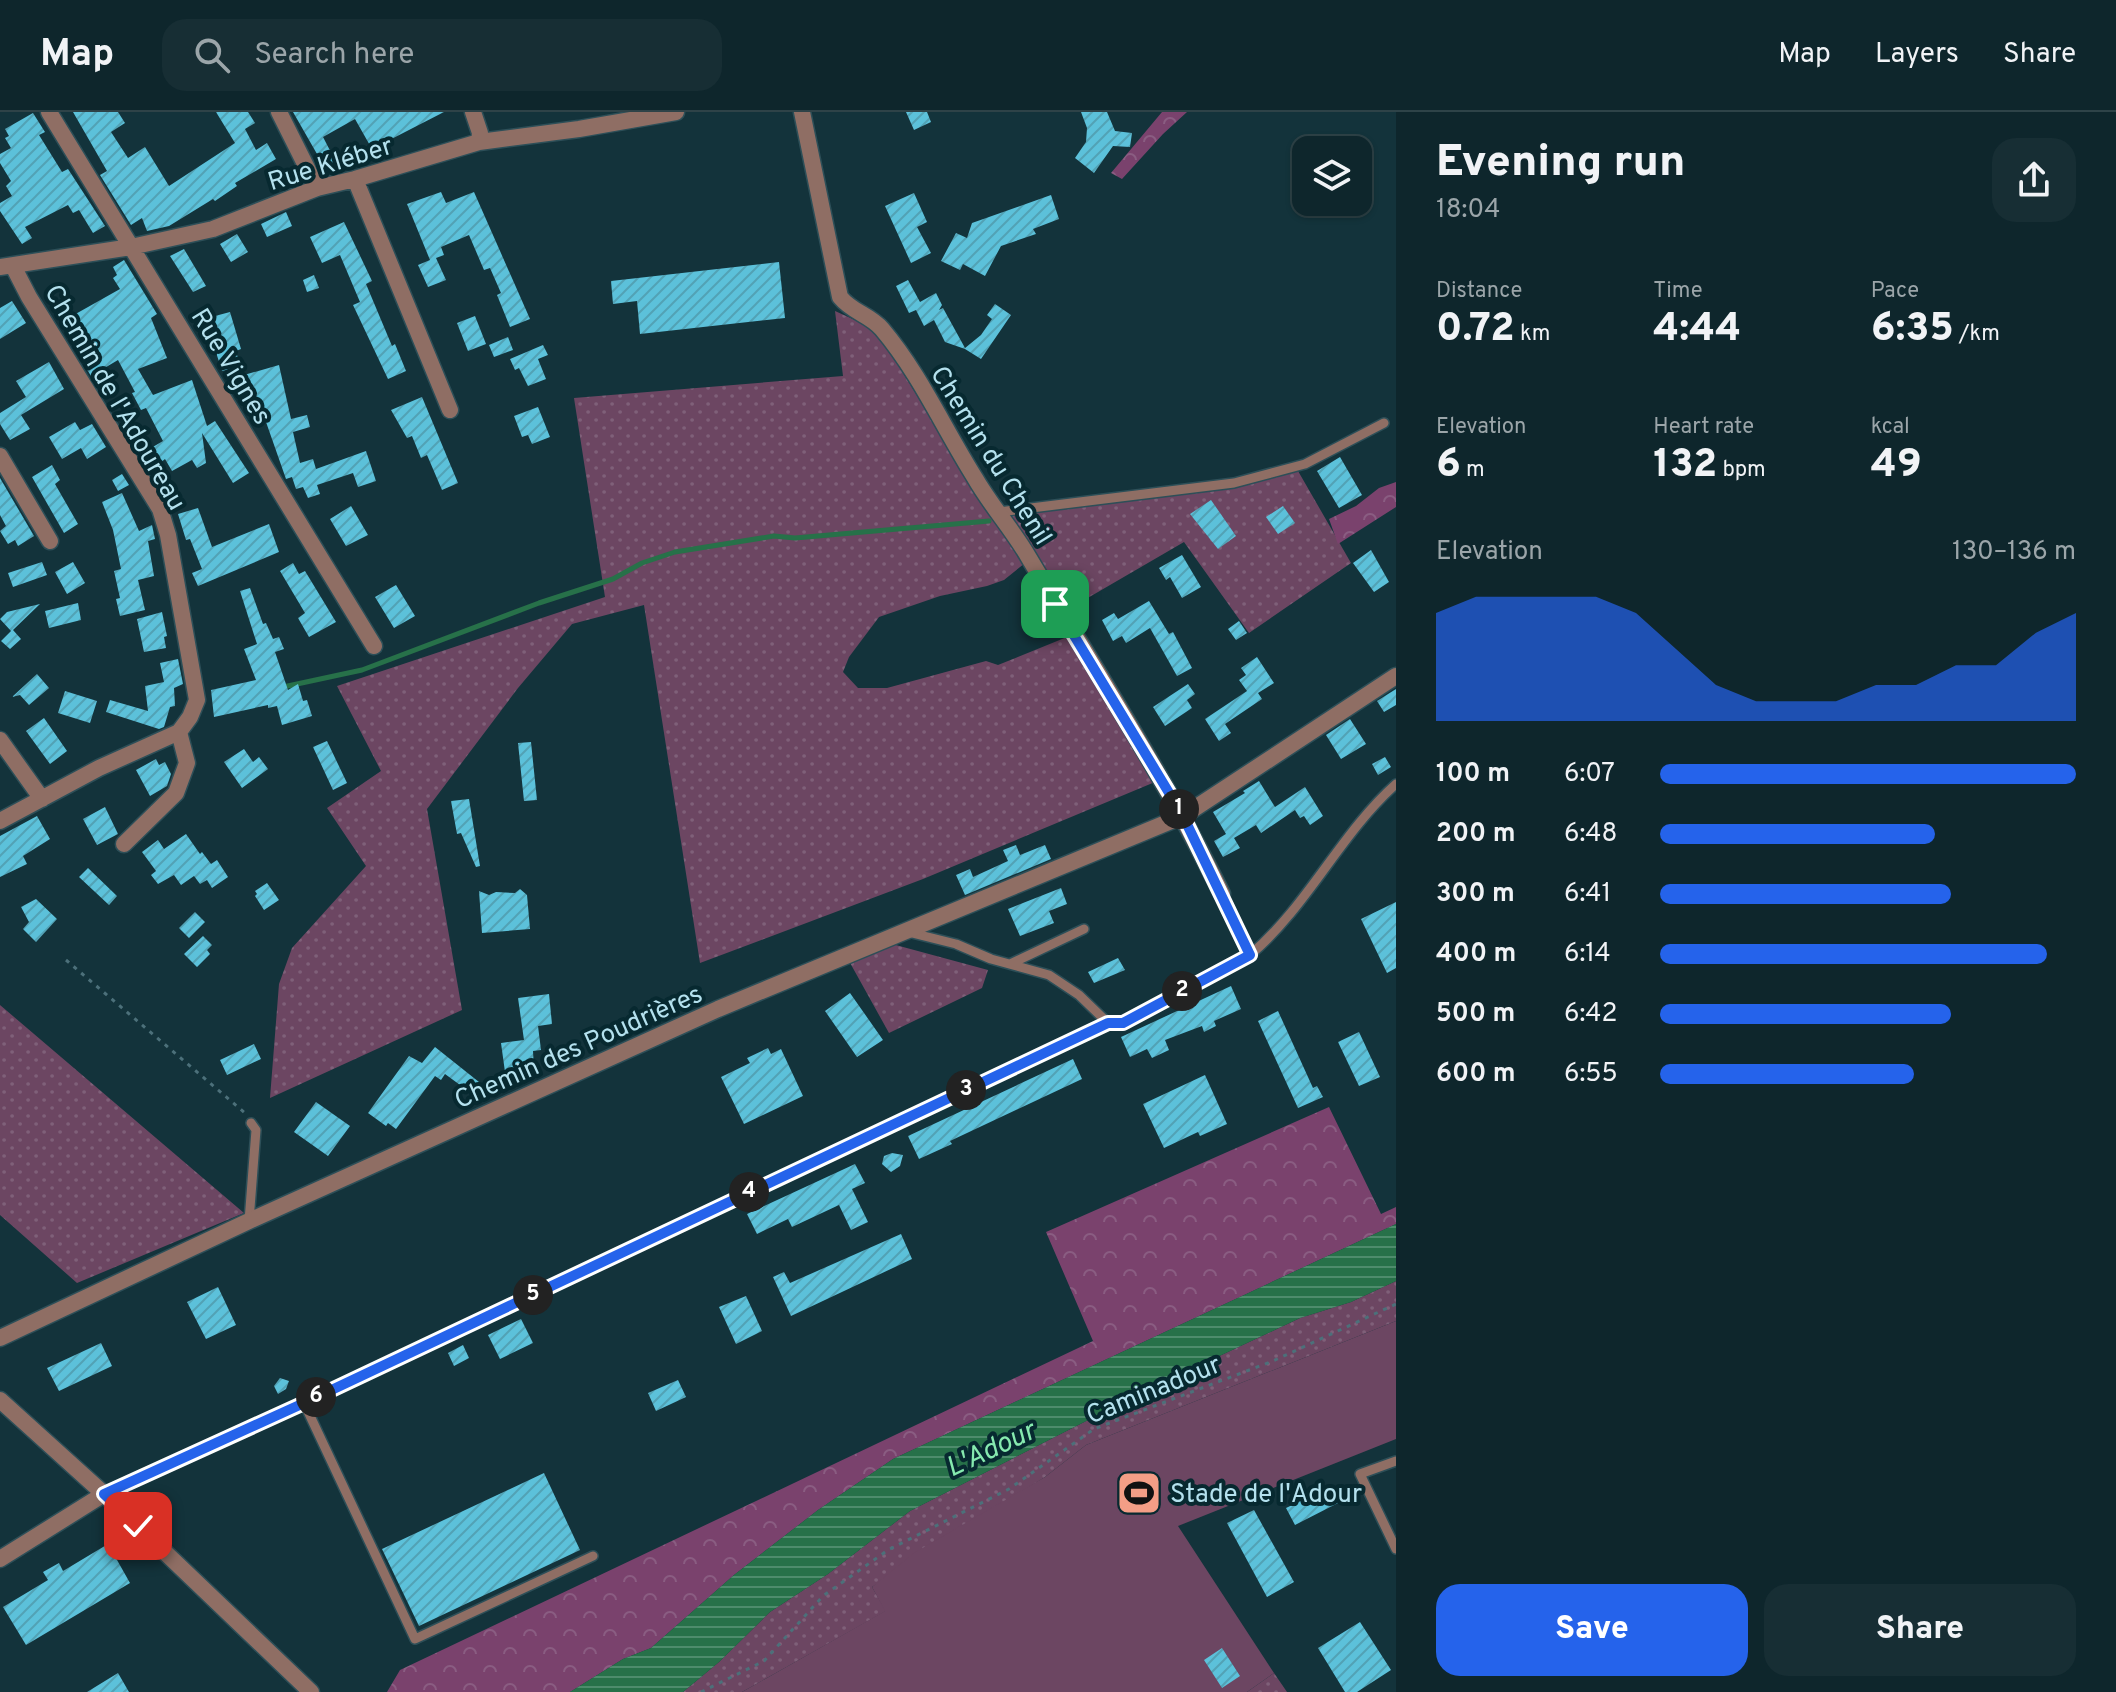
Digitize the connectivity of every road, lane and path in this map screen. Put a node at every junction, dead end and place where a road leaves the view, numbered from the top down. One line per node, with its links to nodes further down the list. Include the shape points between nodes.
1 (49, 112): 9 (street, Rue Vignes)
2 (279, 112): 8 (street)
3 (473, 112): 6 (street)
4 (676, 112): 6 (street, Rue Kléber)
5 (802, 112): 14 (street, Chemin du Chenil, via 840,297 883,330)
6 (479, 142): 7 (street, Rue Kléber)
7 (355, 179): 8 (street, Rue Kléber); 11 (street)
8 (317, 188): 9 (street, Rue Kléber, via 213,229)
9 (131, 247): 10 (street, Rue Kléber); 16 (street, Rue Vignes)
10 (6, 267): 18 (street, Chemin de l'Adoureau, via 160,509 197,700)
11 (450, 410)
12 (1384, 423): 14 (lane, via 1305,464 1263,477)
13 (0, 456): 15 (street)
14 (999, 512): 22 (street, Chemin du Chenil)
15 (50, 541)
16 (374, 646)
17 (1396, 676): 22 (street, Chemin des Poudrières)
18 (179, 732): 21 (street); 24 (street, via 187,763 176,793)
19 (0, 740): 21 (street)
20 (1396, 784): 28 (lane, via 1369,808 1324,873)
21 (42, 799): 23 (street)
22 (1183, 816): 25 (street); 27 (street, Chemin des Poudrières)
23 (0, 821)
24 (124, 844)
25 (1222, 894): 28 (lane)
26 (1084, 929): 30 (lane)
27 (908, 932): 30 (lane); 33 (street, Chemin des Poudrières, via 718,1009)
28 (1250, 955): 31 (lane, via 1123,1023)
29 (66, 960): 32 (path, via 241,1108)
30 (1010, 964): 31 (lane, via 1049,975)
31 (1108, 1023): 37 (lane)
32 (251, 1123): 33 (lane, via 256,1130)
33 (249, 1221): 35 (street, Chemin des Poudrières)
34 (1396, 1304): 44 (path, Caminadour, via 1273,1361 1094,1429 1009,1489 888,1550 823,1596 764,1661)
35 (0, 1338)
36 (0, 1400): 39 (street)
37 (304, 1403): 39 (lane); 41 (lane, via 415,1639)
38 (1396, 1461): 40 (lane, via 1360,1474)
39 (104, 1494): 42 (street); 43 (street)
40 (1396, 1549)
41 (593, 1556)
42 (0, 1559)
43 (311, 1692)
44 (701, 1692)

